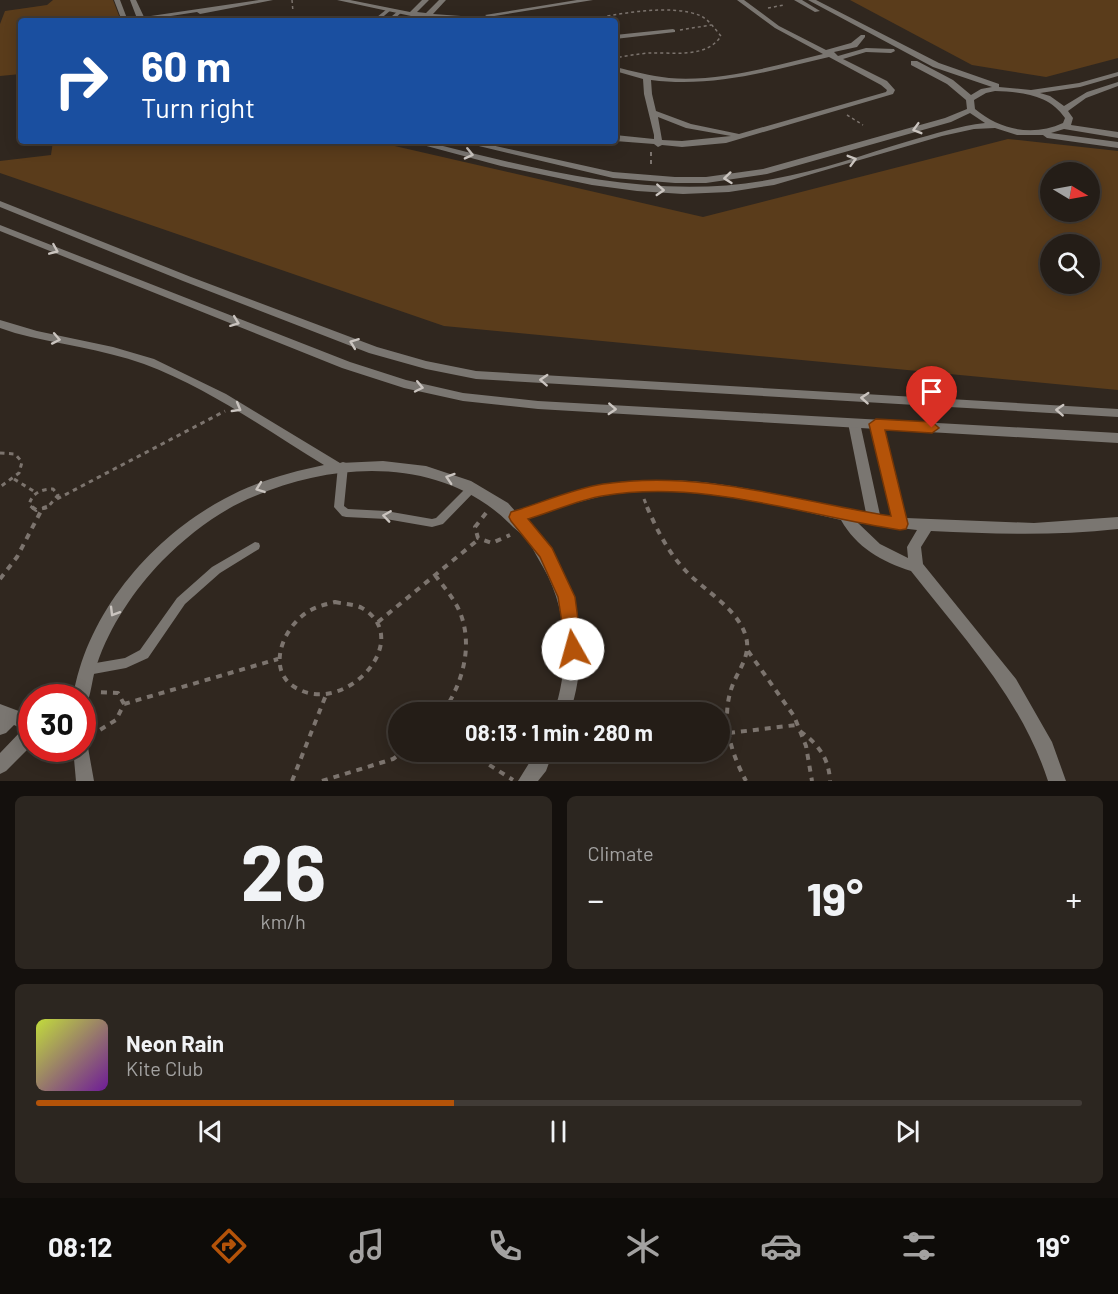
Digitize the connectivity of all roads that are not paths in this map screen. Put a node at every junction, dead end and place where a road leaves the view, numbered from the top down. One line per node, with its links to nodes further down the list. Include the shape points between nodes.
1 (117, 0): 18 (street)
2 (133, 0): 19 (street)
3 (195, 0): 15 (street)
4 (270, 0): 15 (street)
5 (340, 0): 12 (street)
6 (426, 0): 14 (street)
7 (443, 0): 17 (street)
8 (590, 0): 16 (street)
9 (740, 0): 31 (street, via 777,27)
10 (797, 0): 28 (street)
11 (811, 0): 36 (street, via 947,70)
12 (389, 10): 13 (street); 22 (lane)
13 (400, 12): 14 (street); 23 (lane)
14 (411, 14): 17 (street)
15 (202, 15): 20 (street); 21 (street)
16 (488, 15): 25 (street); 26 (street)
17 (427, 16): 24 (street)
18 (125, 18)
19 (141, 18)
20 (172, 18)
21 (186, 18)
22 (379, 18)
23 (393, 18)
24 (452, 18)
25 (481, 18)
26 (497, 18)
27 (673, 31): 29 (street)
28 (863, 36): 30 (street); 31 (street, via 854,45)
29 (618, 37)
30 (891, 51): 31 (street); 38 (street, via 950,82)
31 (832, 54): 34 (street, via 719,80); 45 (street, via 884,83 890,94)
32 (618, 70): 34 (street)
33 (1118, 74): 37 (street, via 1080,85)
34 (647, 77): 41 (street)
35 (1118, 84): 40 (street, via 1084,96)
36 (1009, 89): 37 (street); 38 (street, via 984,91)
37 (1026, 92): 40 (street, via 1056,102)
38 (970, 99): 39 (street)
39 (971, 110): 42 (street); 49 (street, one-way to 49, via 764,172 706,180 613,175)
40 (1065, 110): 43 (street, via 1069,118)
41 (654, 113): 45 (street, via 696,128); 50 (street, via 658,131)
42 (998, 126): 44 (street); 48 (street, one-way to 42, via 579,180 631,188 698,191 774,182 962,128)
43 (1064, 126): 44 (street); 46 (street)
44 (1034, 133): 51 (street)
45 (746, 134): 50 (street, via 705,143)
46 (1118, 135)
47 (618, 138): 50 (street)
48 (425, 144)
49 (475, 144)
50 (655, 144)
51 (1118, 145)
52 (0, 204): 55 (street, one-way to 52, via 466,373 373,350)
53 (0, 228): 56 (street, one-way to 56, via 318,355 404,384 463,397 538,405)
54 (0, 324): 59 (street, one-way to 59, via 23,333 150,362)
55 (1118, 413)
56 (854, 423): 57 (street); 62 (street)
57 (876, 424): 58 (street); 65 (street)
58 (1118, 438)
59 (340, 467): 60 (street, one-way to 59, via 420,469 382,465); 60 (lane, one-way to 59, via 439,521 432,523 346,513 339,507); 69 (street, one-way to 69, via 296,475 250,492 205,517 172,543 128,590 100,636)
60 (473, 488): 63 (street)
61 (846, 515): 62 (street); 63 (street, via 723,489 681,485 600,490); 68 (street, via 854,529 875,547)
62 (873, 520): 65 (street)
63 (520, 521): 71 (street, via 547,553 566,597 573,649)
64 (1118, 522): 66 (street, via 1023,531)
65 (900, 524): 66 (street)
66 (927, 525): 68 (street, via 914,547)
67 (255, 546): 69 (lane, via 216,570 181,601 144,654 126,663)
68 (916, 566): 78 (street, via 1010,684 1046,748)
69 (88, 669): 70 (street)
70 (84, 684)
71 (564, 702)
72 (18, 746): 75 (street)
73 (83, 762): 76 (street)
74 (541, 762): 77 (street)
75 (0, 765)
76 (85, 781)
77 (527, 781)
78 (1056, 781)

